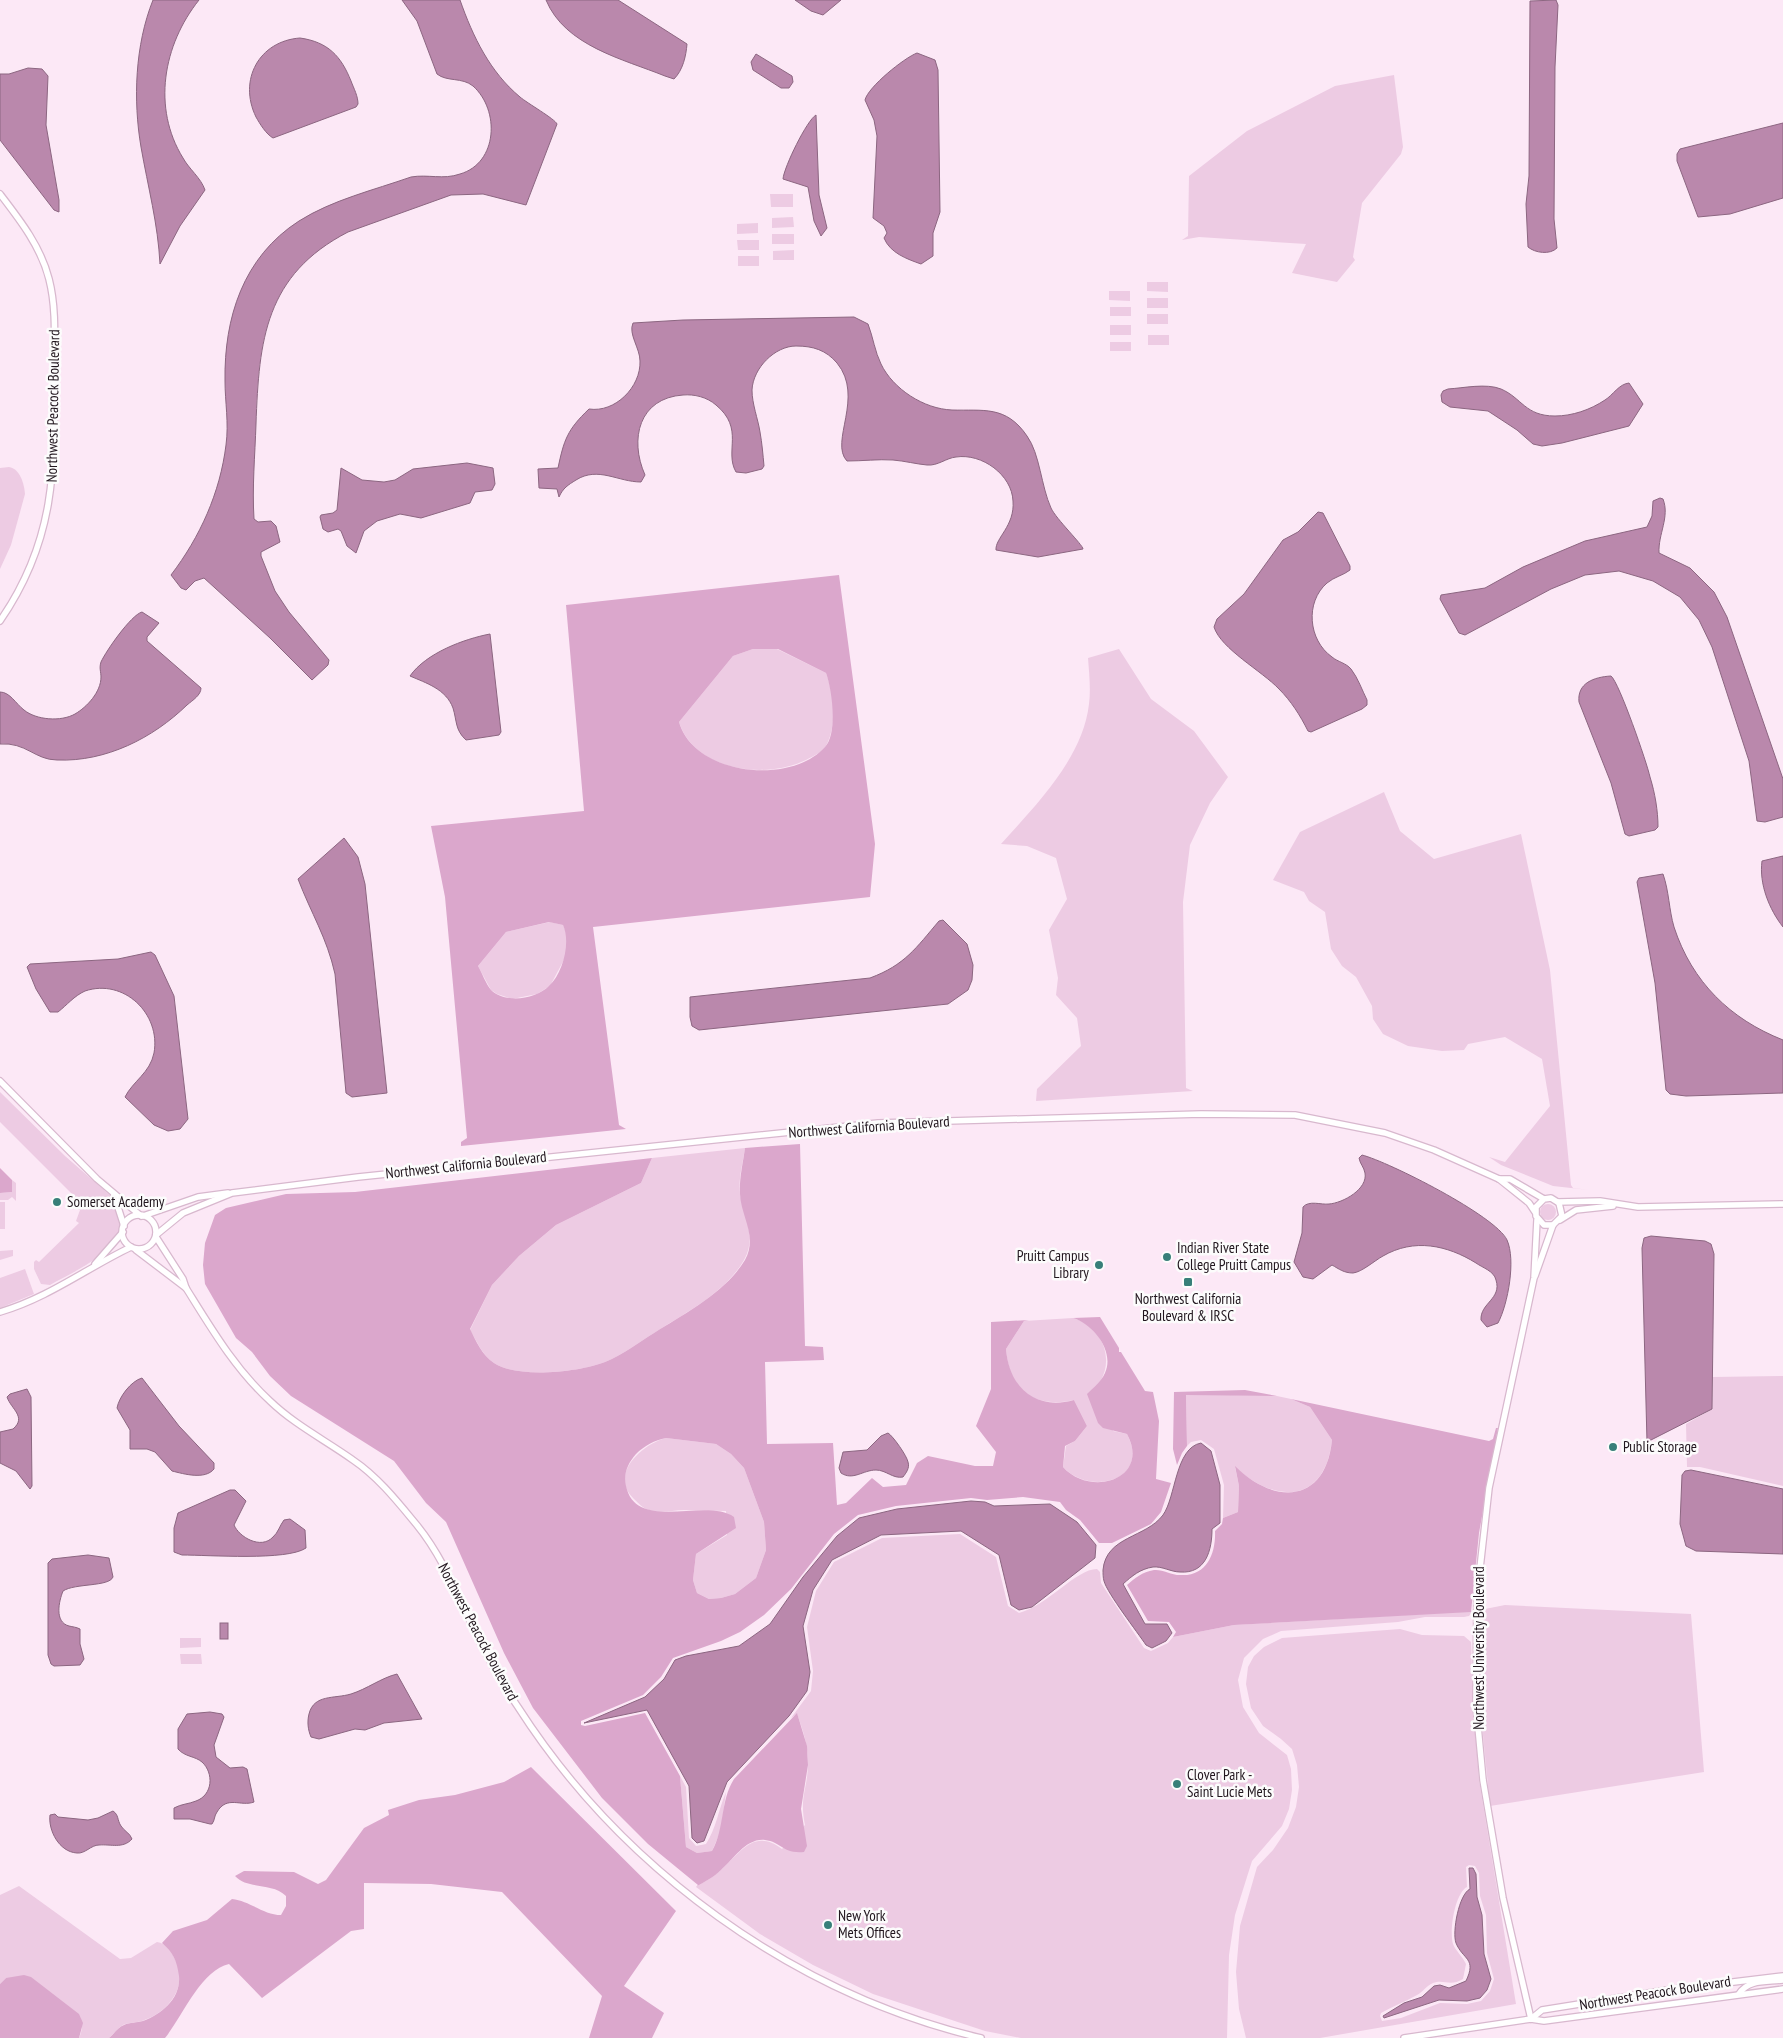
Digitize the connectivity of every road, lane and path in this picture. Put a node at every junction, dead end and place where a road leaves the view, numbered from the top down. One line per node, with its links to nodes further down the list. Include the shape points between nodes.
1 (0, 194): 2 (street, Northwest Peacock Boulevard, via 34,241 49,279 54,309 55,460 37,551 23,584)
2 (0, 621)
3 (0, 1081): 5 (street)
4 (1499, 1179): 6 (street, Northwest California Boulevard, via 1434,1150 1385,1133 1295,1115 1231,1113 878,1123); 7 (street, Northwest California Boulevard, via 1510,1179); 11 (street, Northwest California Boulevard, via 1529,1203)
5 (113, 1193): 12 (street); 16 (street)
6 (232, 1193): 12 (street, Northwest California Boulevard, via 198,1197); 17 (street, Northwest California Boulevard, via 190,1210)
7 (1544, 1199): 8 (street); 11 (street, via 1538,1203)
8 (1558, 1202): 10 (street, via 1585,1200); 14 (street, via 1562,1211)
9 (1783, 1204): 10 (street)
10 (1615, 1205): 14 (street, via 1576,1210)
11 (1535, 1212): 13 (street)
12 (142, 1216): 16 (street, via 131,1218); 17 (street, via 154,1225)
13 (1537, 1220): 15 (street, via 1544,1225); 20 (street, Northwest University Boulevard)
14 (1560, 1220): 15 (street)
15 (1553, 1225): 20 (street, Northwest University Boulevard)
16 (123, 1229): 18 (street, via 125,1241); 19 (street)
17 (156, 1236): 18 (street, via 147,1247); 21 (street, Northwest Peacock Boulevard)
18 (133, 1248): 19 (street); 21 (street, Northwest Peacock Boulevard)
19 (93, 1266): 22 (street, via 44,1296)
20 (1534, 1278): 27 (street, Northwest University Boulevard, via 1489,1488 1477,1595 1476,1705 1483,1780 1502,1889)
21 (186, 1288): 28 (street, Northwest Peacock Boulevard, via 248,1379 287,1416 369,1472 420,1528 445,1567 478,1638 519,1708 564,1771 627,1841 701,1903 783,1959 884,2007)
22 (0, 1312)
23 (1783, 1976): 27 (street, Northwest Peacock Boulevard, via 1657,1991 1542,2010)
24 (1783, 1980): 26 (street, via 1750,1984)
25 (1783, 1990): 26 (street, Northwest Peacock Boulevard)
26 (1739, 1994): 27 (street, Northwest Peacock Boulevard, via 1542,2021)
27 (1531, 2019): 29 (street, Northwest Peacock Boulevard)
28 (981, 2038)
29 (1404, 2038)

